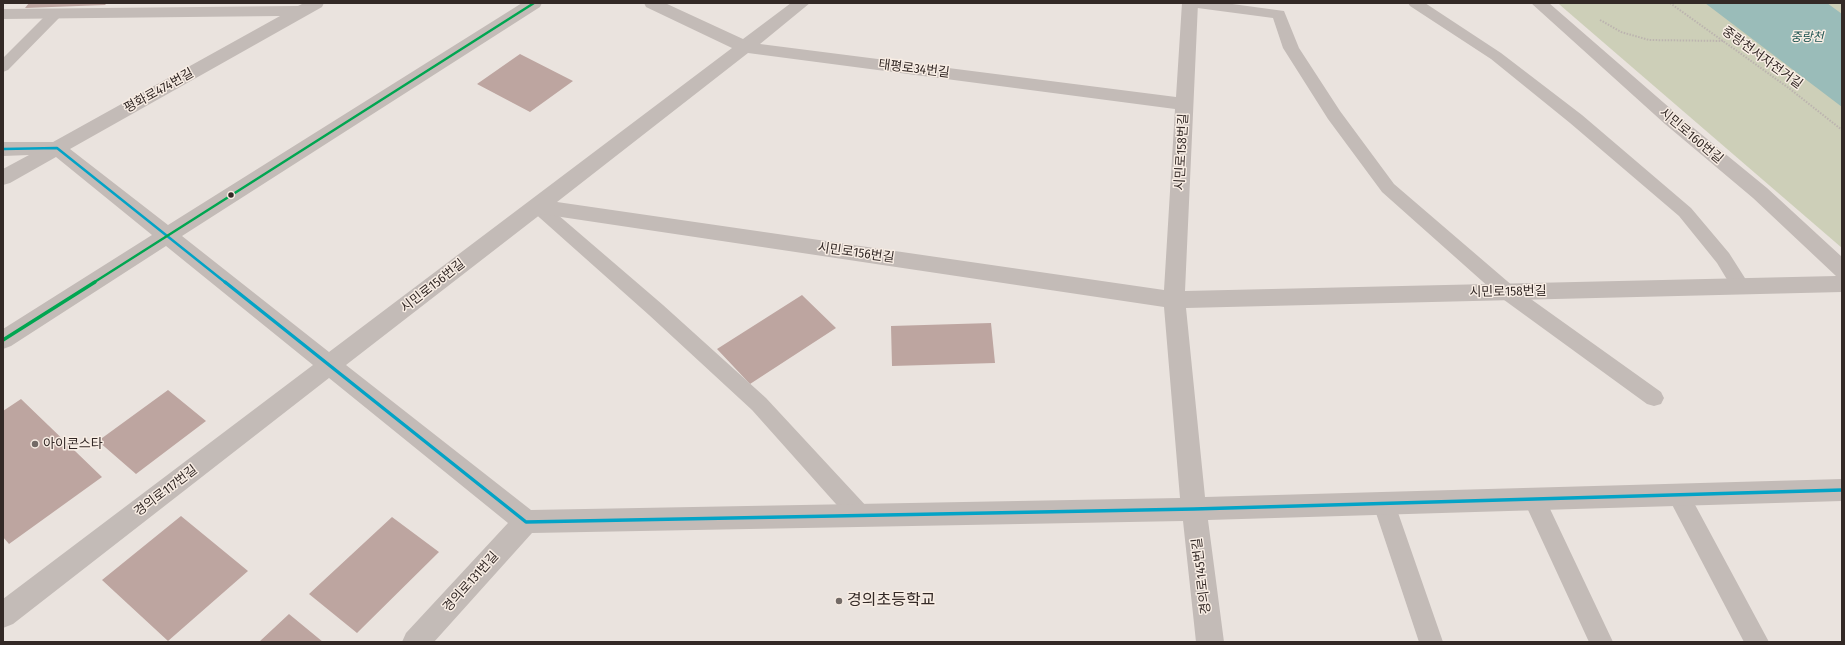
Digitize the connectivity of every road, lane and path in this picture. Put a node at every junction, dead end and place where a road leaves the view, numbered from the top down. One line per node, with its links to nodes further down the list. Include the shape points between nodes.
1 (534, 3): 21 (street)
2 (652, 3): 13 (street, 태평로34번길)
3 (802, 3): 13 (street, 시민로156번길)
4 (1190, 3): 15 (street, 시민로158번길); 25 (lane, via 1279,14 1291,48 1334,115 1388,188)
5 (1415, 3): 24 (lane, via 1496,56 1576,119 1685,212 1723,258)
6 (1539, 3): 22 (street, 시민로160번길, via 1672,120 1760,192)
7 (1670, 3): 12 (path, 중랑천서자전거길)
8 (309, 7): 10 (street); 17 (street, 평화로474번길)
9 (3, 14): 10 (street)
10 (55, 14): 14 (lane)
11 (1596, 17): 12 (path, via 1621,32 1638,38)
12 (1724, 41): 16 (path, 중랑천서자전거길)
13 (745, 47): 15 (street, 태평로34번길); 20 (street, 시민로156번길)
14 (3, 66)
15 (1185, 104): 26 (street, 시민로158번길)
16 (1842, 130)
17 (57, 148): 18 (street); 19 (street, 평화로474번길); 21 (street)
18 (3, 149)
19 (3, 178)
20 (537, 206): 26 (street, 시민로156번길); 28 (street, 시민로156번길); 35 (lane, via 759,404)
21 (167, 236): 27 (street); 28 (street)
22 (1842, 270)
23 (1842, 284): 24 (street, 시민로158번길)
24 (1741, 286): 25 (street, 시민로158번길)
25 (1507, 292): 26 (street, 시민로158번길); 29 (lane)
26 (1174, 300): 34 (street, 시민로158번길)
27 (3, 340)
28 (329, 366): 36 (street); 37 (street, 경의로117번길)
29 (1654, 398)
30 (1842, 490): 31 (street)
31 (1678, 495): 32 (street); 42 (lane)
32 (1534, 499): 33 (street); 41 (lane)
33 (1384, 504): 34 (street); 40 (lane)
34 (1194, 509): 35 (street); 39 (street, 경의로145번길)
35 (860, 515): 36 (street)
36 (526, 522): 38 (street, 경의로131번길)
37 (3, 615)
38 (416, 642)
39 (1210, 642)
40 (1431, 642)
41 (1601, 642)
42 (1757, 642)

